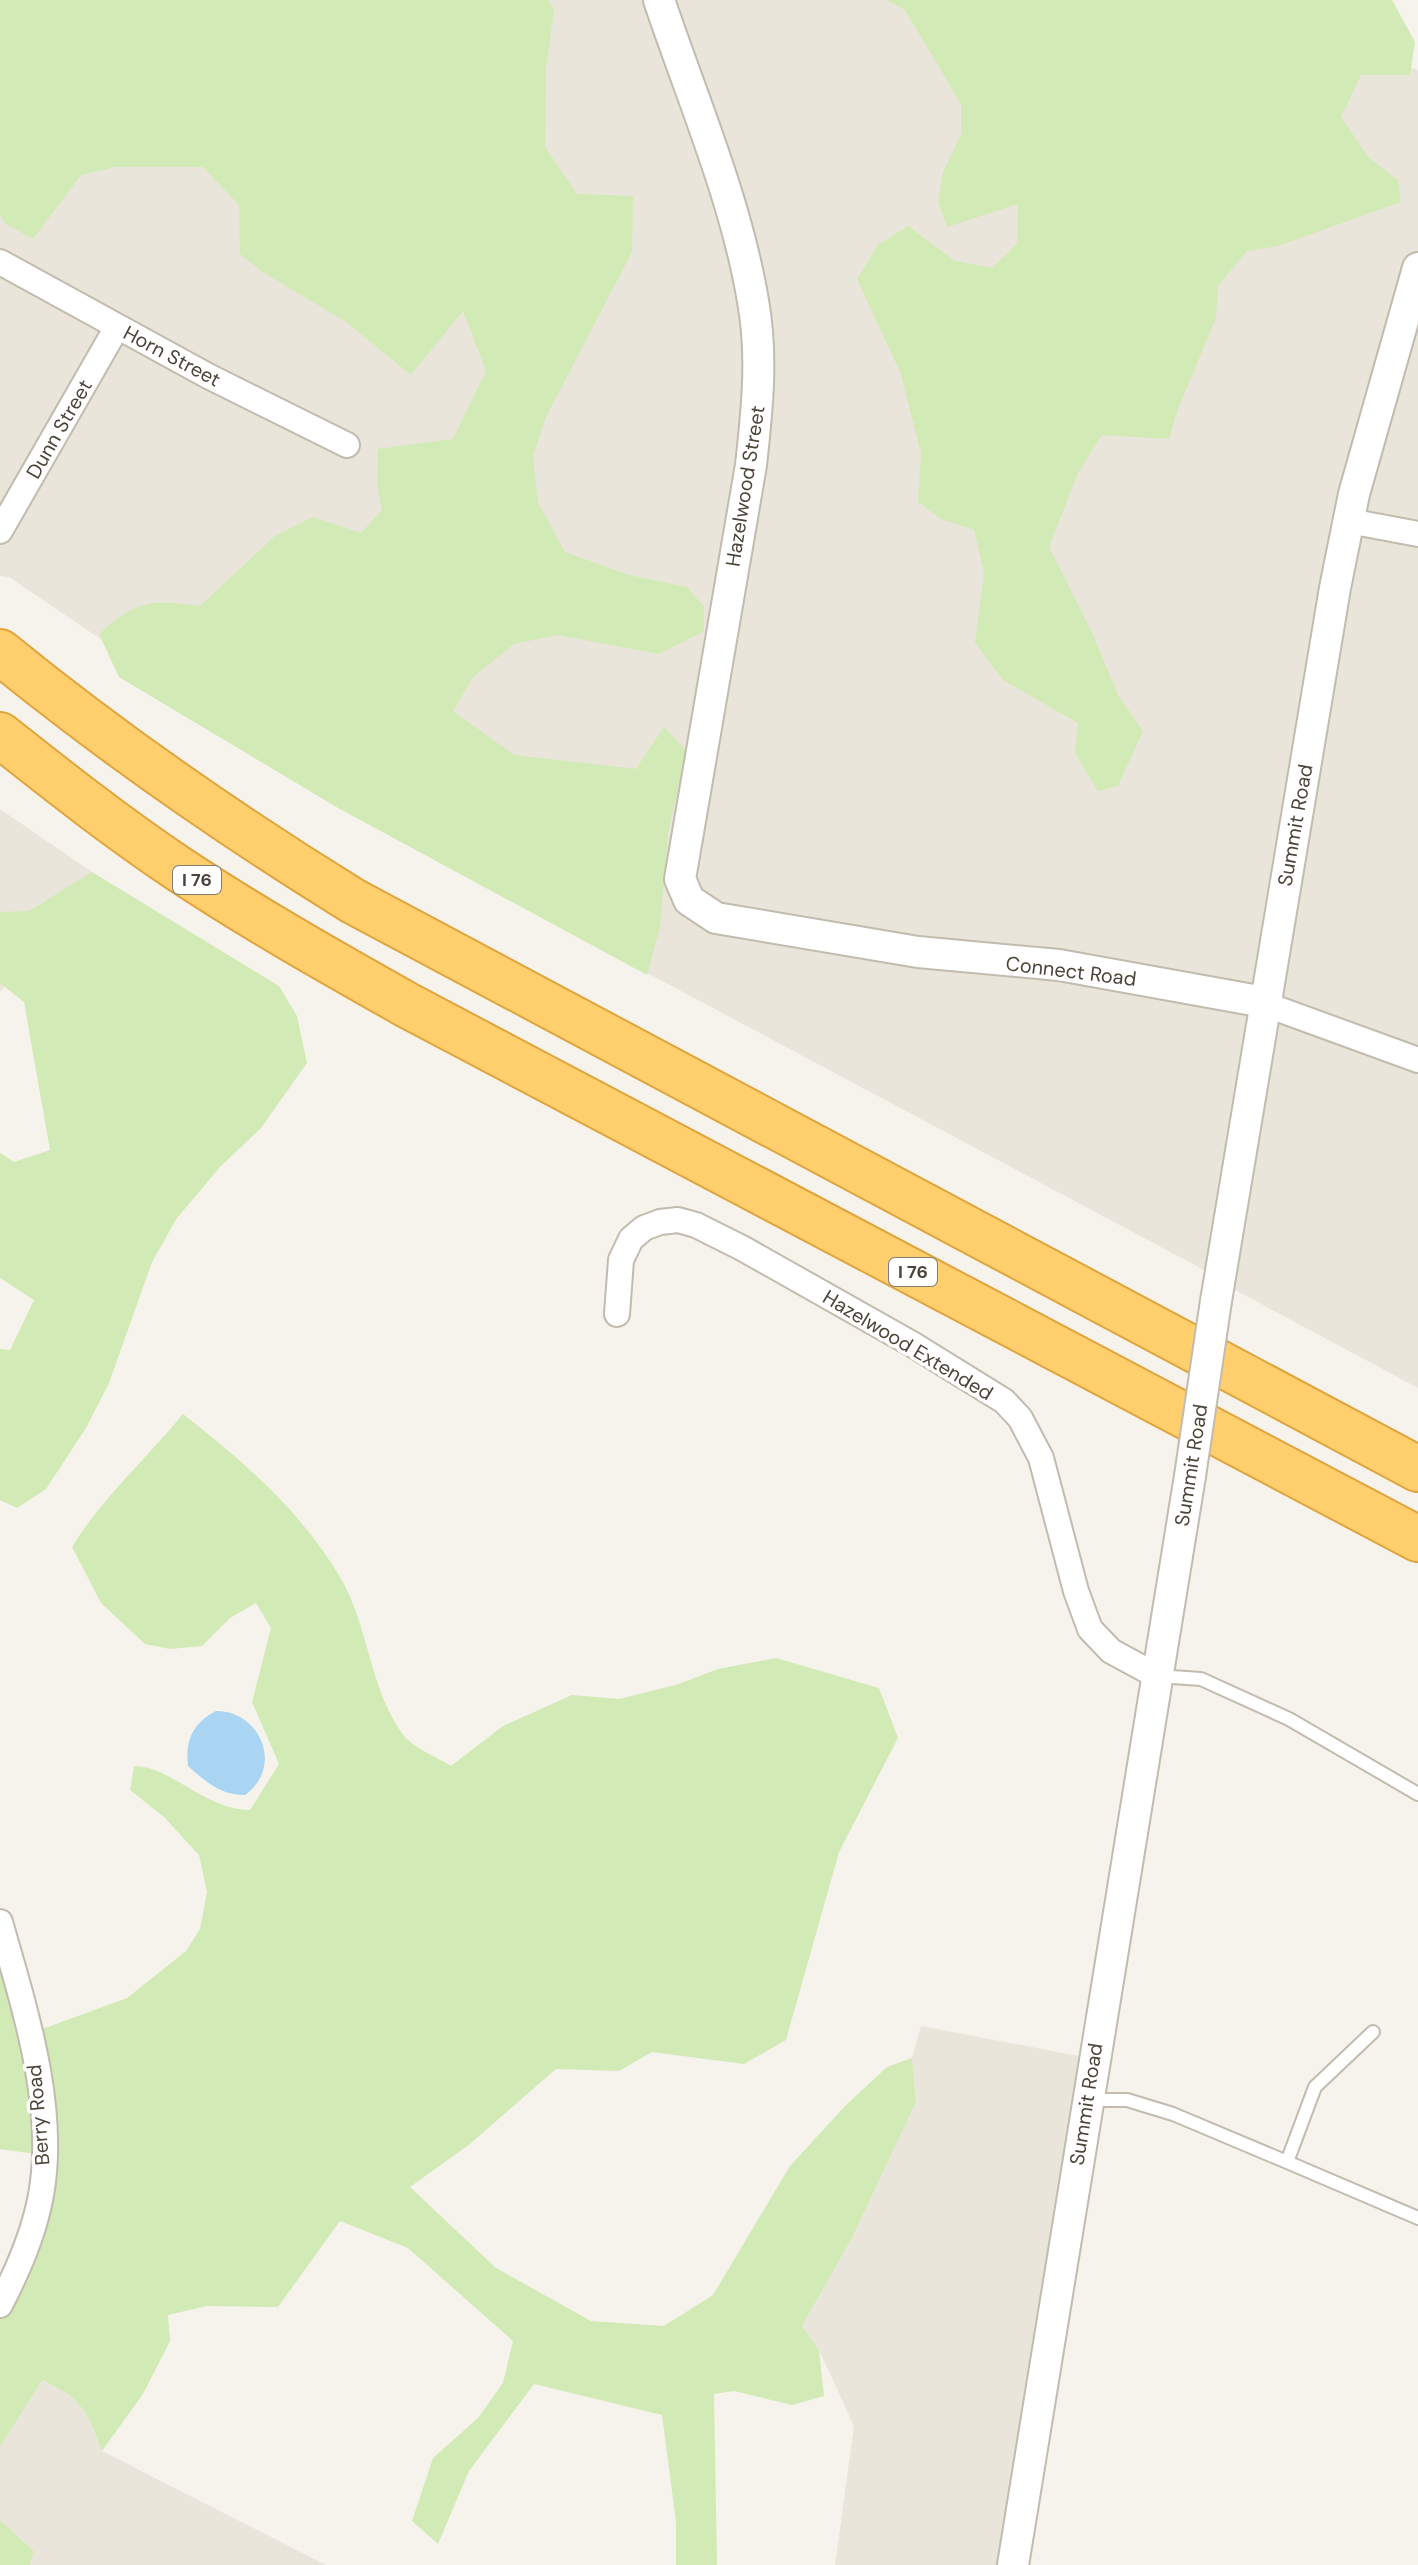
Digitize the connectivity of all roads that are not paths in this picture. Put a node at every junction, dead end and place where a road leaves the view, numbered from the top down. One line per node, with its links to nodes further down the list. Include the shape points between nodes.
1 (659, 0): 11 (street, Hazelwood Street, via 733,220 757,332 759,399 751,465 680,879 689,900)
2 (0, 262): 4 (street, Horn Street)
3 (1418, 268): 6 (street, Summit Road)
4 (117, 327): 5 (street, Horn Street); 7 (street, Dunn Street)
5 (347, 445)
6 (1349, 521): 8 (street); 12 (street, Summit Road)
7 (0, 531)
8 (1418, 534)
9 (0, 652): 15 (highway, via 203,806 353,901)
10 (0, 735): 16 (highway, I 76, via 176,867 407,1005)
11 (716, 918): 12 (street, Connect Road, via 918,952 1059,965)
12 (1267, 1005): 13 (street, Connect Road); 17 (street, Summit Road, bridge)
13 (1418, 1060)
14 (617, 1314): 17 (street, Hazelwood Extended, via 621,1260 631,1239 652,1225 678,1220 742,1248 1004,1401 1020,1418 1041,1458 1090,1629 1111,1651)
15 (1418, 1469)
16 (1418, 1539)
17 (1157, 1676): 18 (lane, via 1201,1679 1289,1719); 21 (street, Summit Road)
18 (1418, 1794)
19 (0, 1922): 24 (street, Berry Road, via 36,2066 44,2155 36,2218)
20 (1373, 2032): 22 (lane, via 1315,2087)
21 (1087, 2100): 22 (lane, via 1127,2100 1173,2114); 25 (street, Summit Road)
22 (1287, 2162): 23 (lane)
23 (1418, 2218)
24 (0, 2305)
25 (1013, 2565)

